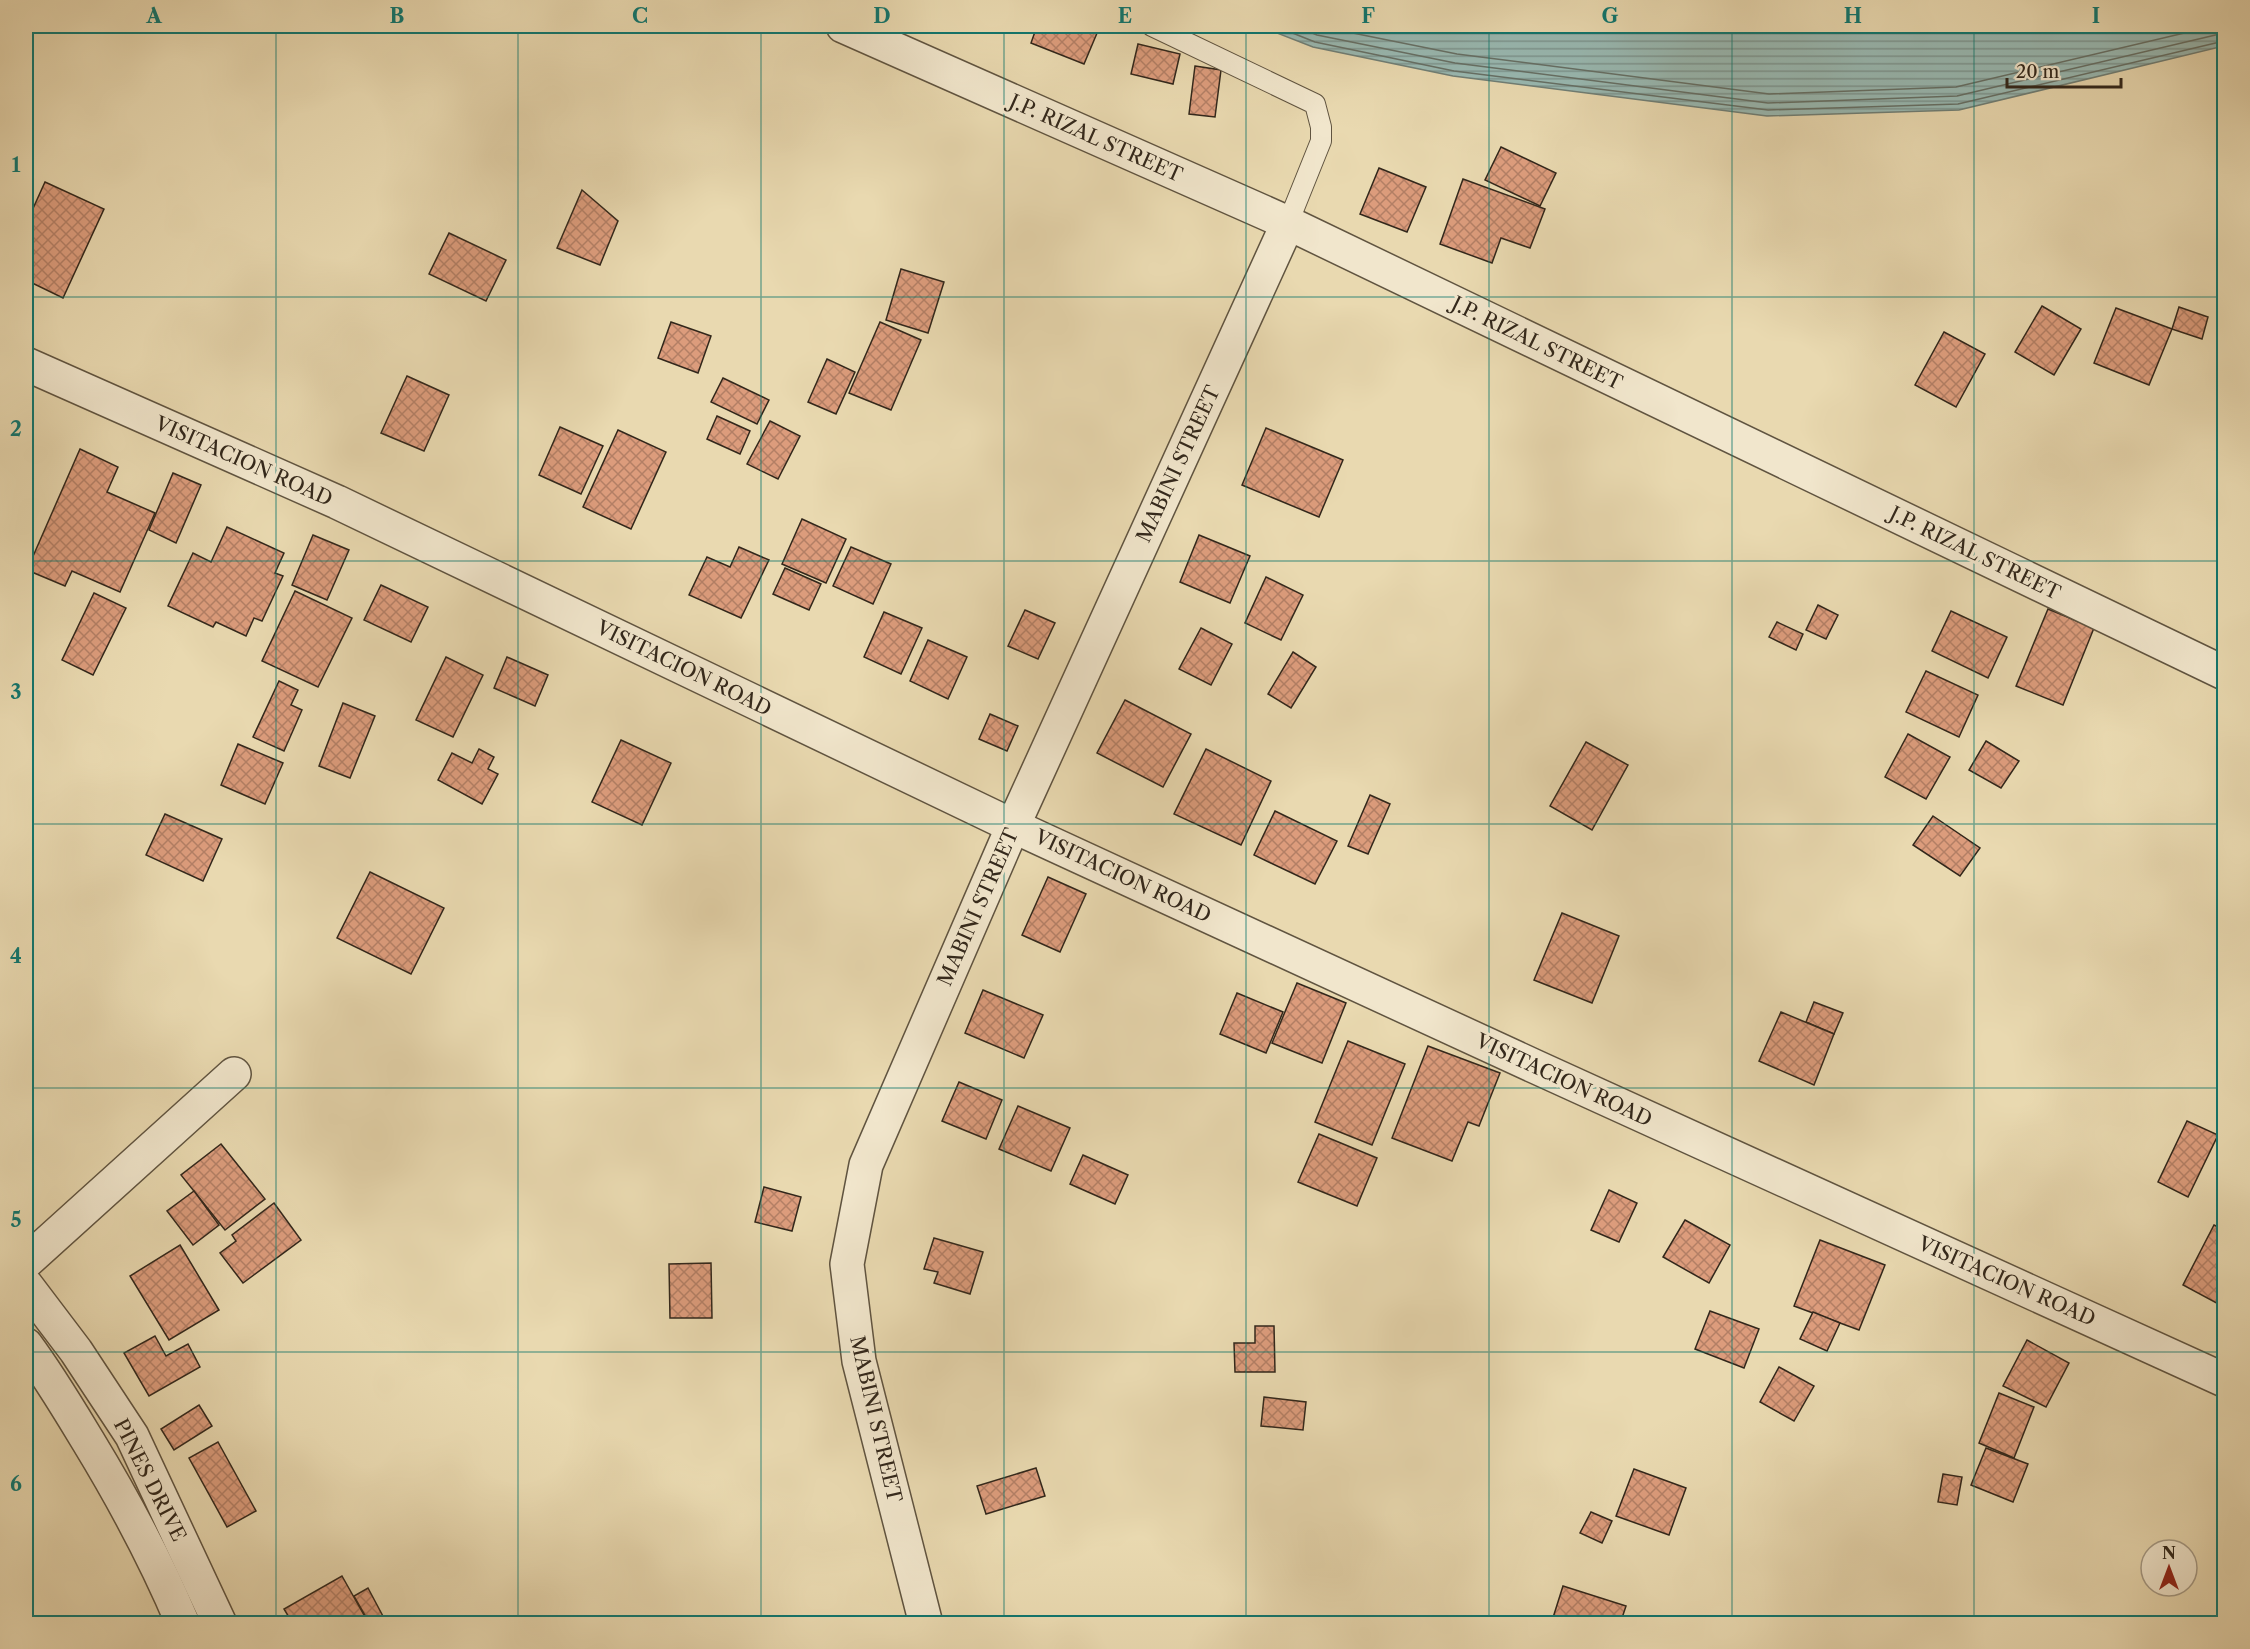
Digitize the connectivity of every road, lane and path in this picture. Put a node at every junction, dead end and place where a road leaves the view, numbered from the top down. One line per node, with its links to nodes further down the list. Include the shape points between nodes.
1 (843, 26): 3 (street, J.P. RIZAL STREET)
2 (1152, 26): 3 (lane, via 1315,104 1321,141)
3 (1288, 223): 5 (street, J.P. RIZAL STREET); 6 (street, MABINI STREET)
4 (26, 364): 6 (street, VISITACION ROAD, via 337,502)
5 (2224, 673)
6 (1013, 826): 11 (street, VISITACION ROAD); 14 (street, MABINI STREET, via 866,1165 847,1264 859,1361)
7 (234, 1074): 8 (street)
8 (26, 1262)
9 (26, 1285): 13 (street, PINES DRIVE, via 76,1351 132,1436)
10 (26, 1346): 12 (street, PINES DRIVE, via 49,1376 117,1489)
11 (2224, 1380)
12 (183, 1623)
13 (220, 1623)
14 (926, 1623)

